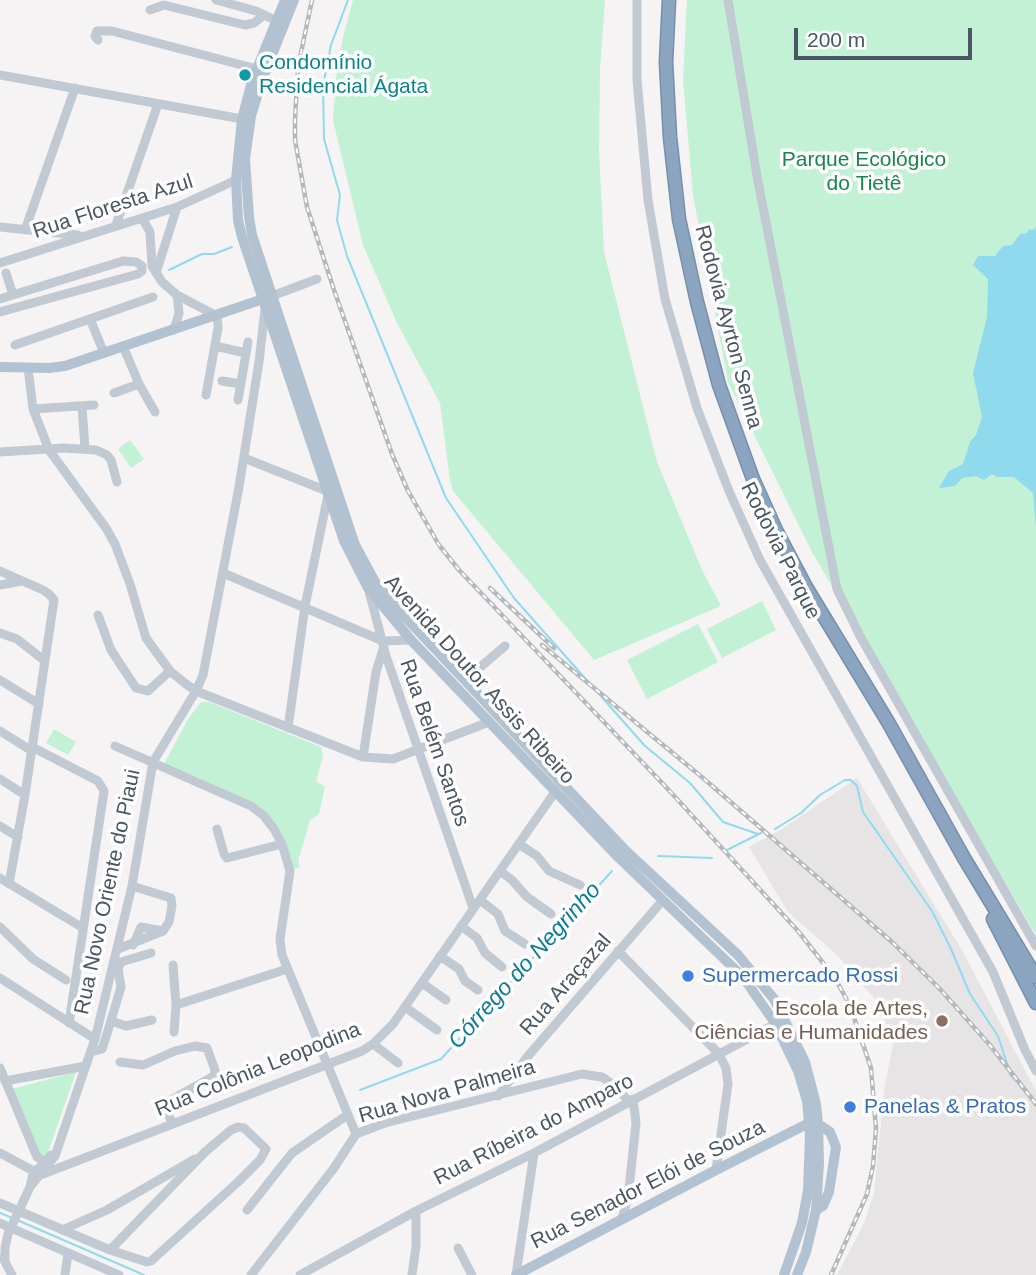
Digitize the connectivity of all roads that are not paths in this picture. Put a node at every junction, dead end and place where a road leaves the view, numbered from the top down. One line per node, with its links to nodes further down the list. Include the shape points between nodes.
1 (216, 0): 8 (street)
2 (294, 0): 32 (main road, via 251,116 245,178)
3 (637, 0): 140 (street, Rodovia Parque, via 637,80 648,200 665,299 706,432 760,559 993,972)
4 (669, 0): 96 (highway, Rodovia Ayrton Senna, via 667,87 680,219 719,385 764,505 800,575)
5 (727, 0): 108 (street, via 838,589 860,636)
6 (283, 3): 9 (main road, Avenida Doutor Assis Ribeiro)
7 (150, 10): 8 (street, via 164,5 245,25)
8 (264, 15): 9 (street)
9 (277, 21): 11 (main road, Avenida Doutor Assis Ribeiro)
10 (98, 40): 11 (street, via 97,31 112,31)
11 (257, 68): 15 (main road, Avenida Doutor Assis Ribeiro)
12 (0, 75): 13 (street)
13 (75, 88): 14 (street); 21 (street)
14 (158, 104): 15 (street); 19 (street)
15 (242, 119): 16 (main road, Avenida Doutor Assis Ribeiro)
16 (236, 180): 17 (street, Rua Floresta Azul); 32 (main road, Avenida Doutor Assis Ribeiro, via 242,237)
17 (177, 206): 18 (street, Rua Floresta Azul); 26 (street)
18 (142, 218): 19 (street, Rua Floresta Azul); 26 (street, via 150,232)
19 (116, 225): 22 (street, Rua Floresta Azul)
20 (0, 227): 21 (street)
21 (30, 230): 22 (street); 23 (street)
22 (84, 236): 23 (street, Rua Floresta Azul)
23 (40, 250): 24 (street, Rua Floresta Azul)
24 (0, 263)
25 (6, 273): 28 (street)
26 (156, 273): 29 (street)
27 (317, 279): 32 (street)
28 (13, 295): 31 (street); 33 (street, via 122,261 142,266 138,274)
29 (177, 295): 35 (street); 36 (street, via 179,313)
30 (153, 297): 34 (street)
31 (0, 299)
32 (266, 301): 35 (main road); 37 (main road, Avenida Doutor Assis Ribeiro); 44 (street, Rua Novo Oriente do Piaui); 77 (main road, Avenida Doutor Assis Ribeiro, via 366,567 392,603)
33 (0, 312)
34 (90, 319): 39 (street); 42 (street)
35 (218, 323): 36 (main road); 41 (street)
36 (174, 330): 40 (main road)
37 (276, 340): 44 (street, Rua Novo Oriente do Piaui, via 268,342); 62 (main road, Avenida Doutor Assis Ribeiro)
38 (248, 342): 43 (street)
39 (15, 345)
40 (123, 346): 42 (main road); 48 (street)
41 (215, 346): 43 (street); 51 (street)
42 (104, 353): 46 (main road, via 65,366)
43 (246, 353): 49 (street)
44 (259, 362): 60 (street, Rua Novo Oriente do Piaui)
45 (0, 367): 46 (main road)
46 (29, 368): 55 (street)
47 (222, 381): 49 (street)
48 (139, 384): 50 (street); 56 (street)
49 (241, 384): 52 (street)
50 (114, 393)
51 (206, 395)
52 (238, 400)
53 (94, 405): 54 (street)
54 (82, 407): 55 (street); 57 (street)
55 (33, 409): 58 (street)
56 (155, 412)
57 (85, 448): 58 (street); 61 (street, via 107,455)
58 (49, 450): 59 (street); 75 (street, via 106,527 146,638)
59 (0, 452)
60 (244, 458): 62 (street); 64 (street, Rua Novo Oriente do Piaui)
61 (117, 482)
62 (328, 492): 67 (main road, Avenida Doutor Assis Ribeiro, via 344,541); 68 (street)
63 (0, 571): 65 (street)
64 (223, 573): 68 (street); 78 (street, Rua Novo Oriente do Piaui, via 209,650)
65 (24, 581): 66 (street); 74 (street, via 53,597)
66 (0, 585)
67 (368, 588): 71 (main road, Avenida Doutor Assis Ribeiro); 72 (street, Rua Belém Santos)
68 (305, 606): 72 (street); 81 (street)
69 (98, 615): 75 (street, via 111,650 136,688 148,691)
70 (0, 633): 74 (street, via 17,639)
71 (411, 640): 72 (street); 80 (main road, Avenida Doutor Assis Ribeiro)
72 (383, 644): 85 (street, Rua Belém Santos); 86 (street)
73 (505, 646): 77 (street)
74 (45, 661): 79 (street)
75 (170, 671): 78 (street)
76 (0, 680): 79 (street)
77 (466, 680): 127 (main road, Avenida Doutor Assis Ribeiro, via 625,850 738,954 774,999)
78 (196, 691): 81 (street); 87 (street, Rua Novo Oriente do Piaui)
79 (39, 704): 84 (street)
80 (489, 722): 85 (street); 89 (main road, Avenida Doutor Assis Ribeiro)
81 (288, 728): 86 (street)
82 (0, 731): 84 (street)
83 (115, 746): 87 (street)
84 (32, 749): 90 (street); 106 (street, via 103,787)
85 (417, 751): 86 (street, via 393,759); 102 (street, Rua Belém Santos)
86 (363, 757)
87 (153, 762): 94 (street, via 251,806 264,816); 100 (street, Rua Novo Oriente do Piaui)
88 (0, 779): 90 (street)
89 (555, 792): 95 (street, Rua Colônia Leopodina); 101 (main road, Avenida Doutor Assis Ribeiro)
90 (25, 795): 93 (street)
91 (0, 826): 93 (street)
92 (217, 830): 94 (street, via 227,858)
93 (18, 837): 98 (street)
94 (282, 844): 115 (street, via 290,871 280,939)
95 (519, 844): 97 (street, Rua Colônia Leopodina); 99 (street, via 549,871)
96 (964, 858): 116 (highway, Rodovia Ayrton Senna); 122 (highway, Rodovia Ayrton Senna)
97 (500, 871): 102 (street, Rua Colônia Leopodina); 103 (street)
98 (4, 881): 106 (street)
99 (580, 885)
100 (132, 886): 109 (street, Rua Novo Oriente do Piaui); 109 (street, via 171,898 169,922 163,931 141,928 133,945)
101 (663, 900): 110 (street, Rua Araçazal); 127 (main road, Avenida Doutor Assis Ribeiro, via 743,977)
102 (477, 904): 104 (street, Rua Colônia Leopodina); 107 (street, via 498,914 505,931)
103 (551, 914)
104 (461, 926): 112 (street, Rua Colônia Leopodina); 114 (street)
105 (0, 927): 118 (street, via 33,959)
106 (83, 928): 128 (street)
107 (525, 944)
108 (1036, 946)
109 (118, 949): 131 (street, Rua Novo Oriente do Piaui)
110 (618, 951): 134 (street); 142 (street, Rua Araçazal)
111 (151, 953): 126 (street, via 121,962 121,987)
112 (440, 956): 119 (street, Rua Colônia Leopodina); 120 (street)
113 (173, 965): 123 (street)
114 (502, 967)
115 (287, 969): 123 (street); 137 (street)
116 (1036, 977)
117 (0, 978): 128 (street)
118 (66, 980)
119 (422, 983): 121 (street); 124 (street, Rua Colônia Leopodina)
120 (478, 990)
121 (446, 1000)
122 (1035, 1003)
123 (176, 1005): 130 (street)
124 (405, 1007): 129 (street); 132 (street, Rua Colônia Leopodina)
125 (152, 1020): 126 (street, via 126,1026)
126 (111, 1021): 133 (street, via 102,1049)
127 (780, 1021): 134 (street, Rua Ríbeira do Amparo); 146 (main road, Avenida Doutor Assis Ribeiro, via 808,1073)
128 (69, 1023): 131 (street)
129 (437, 1030)
130 (174, 1032)
131 (95, 1039): 133 (street, Rua Novo Oriente do Piaui)
132 (373, 1044): 136 (street); 137 (street, Rua Colônia Leopodina)
133 (91, 1052): 138 (street, Rua Novo Oriente do Piaui)
134 (719, 1054): 143 (street, Rua Ríbeira do Amparo); 154 (street, via 729,1081)
135 (120, 1062): 145 (street, via 144,1065 175,1051 208,1048 214,1076 164,1104)
136 (398, 1063)
137 (326, 1064): 144 (street); 145 (street, Rua Colônia Leopodina)
138 (86, 1066): 141 (street); 148 (street, Rua Novo Oriente do Piaui)
139 (0, 1068): 141 (street)
140 (1036, 1071)
141 (4, 1085): 152 (street, via 37,1157)
142 (498, 1096): 143 (street, Rua Nova Palmeira, via 590,1074 610,1082); 147 (street, Rua Nova Palmeira)
143 (630, 1100): 151 (street, Rua Ríbeira do Amparo); 162 (street, via 637,1116)
144 (346, 1116): 147 (street); 158 (street, via 292,1153)
145 (172, 1123): 153 (street, Rua Colônia Leopodina)
146 (809, 1128): 154 (main road, Rua Senador Elói de Souza); 156 (main road, Avenida Doutor Assis Ribeiro); 159 (main road, Avenida Doutor Assis Ribeiro, via 819,1163); 159 (main road, via 830,1132 836,1147 826,1202)
147 (356, 1134): 173 (street, Rua Nova Palmeira)
148 (57, 1150): 152 (street, Rua Novo Oriente do Piaui); 153 (street)
149 (205, 1152): 165 (street, via 131,1197); 167 (street); 167 (street, via 231,1130 242,1127 266,1149 238,1182 152,1261)
150 (0, 1153): 155 (street)
151 (534, 1153): 160 (street, Rua Ríbeira do Amparo); 177 (street)
152 (46, 1163): 153 (street, Rua Colônia Leopodina); 155 (street, Rua Novo Oriente do Piaui)
153 (64, 1166): 155 (street, Rua Colônia Leopodina)
154 (716, 1170): 162 (main road, Rua Senador Elói de Souza)
155 (37, 1174): 161 (street, Rua Novo Oriente do Piaui)
156 (807, 1199): 159 (main road); 178 (main road, Avenida Doutor Assis Ribeiro)
157 (0, 1203): 161 (street)
158 (247, 1210)
159 (816, 1210): 179 (main road, Avenida Doutor Assis Ribeiro)
160 (416, 1211): 174 (street, Rua Ríbeira do Amparo); 175 (street)
161 (17, 1213): 164 (street, Rua Novo Oriente do Piaui); 165 (street)
162 (627, 1216): 177 (main road, Rua Senador Elói de Souza)
163 (0, 1223): 164 (street)
164 (11, 1226): 168 (street); 169 (street, Rua Novo Oriente do Piaui)
165 (62, 1230): 167 (street)
166 (458, 1248): 176 (street)
167 (110, 1250)
168 (68, 1254): 171 (street); 172 (street)
169 (3, 1258): 170 (street)
170 (12, 1275)
171 (65, 1275)
172 (119, 1275)
173 (251, 1275)
174 (300, 1275)
175 (412, 1275)
176 (472, 1275)
177 (516, 1275)
178 (784, 1275)
179 (797, 1275)

